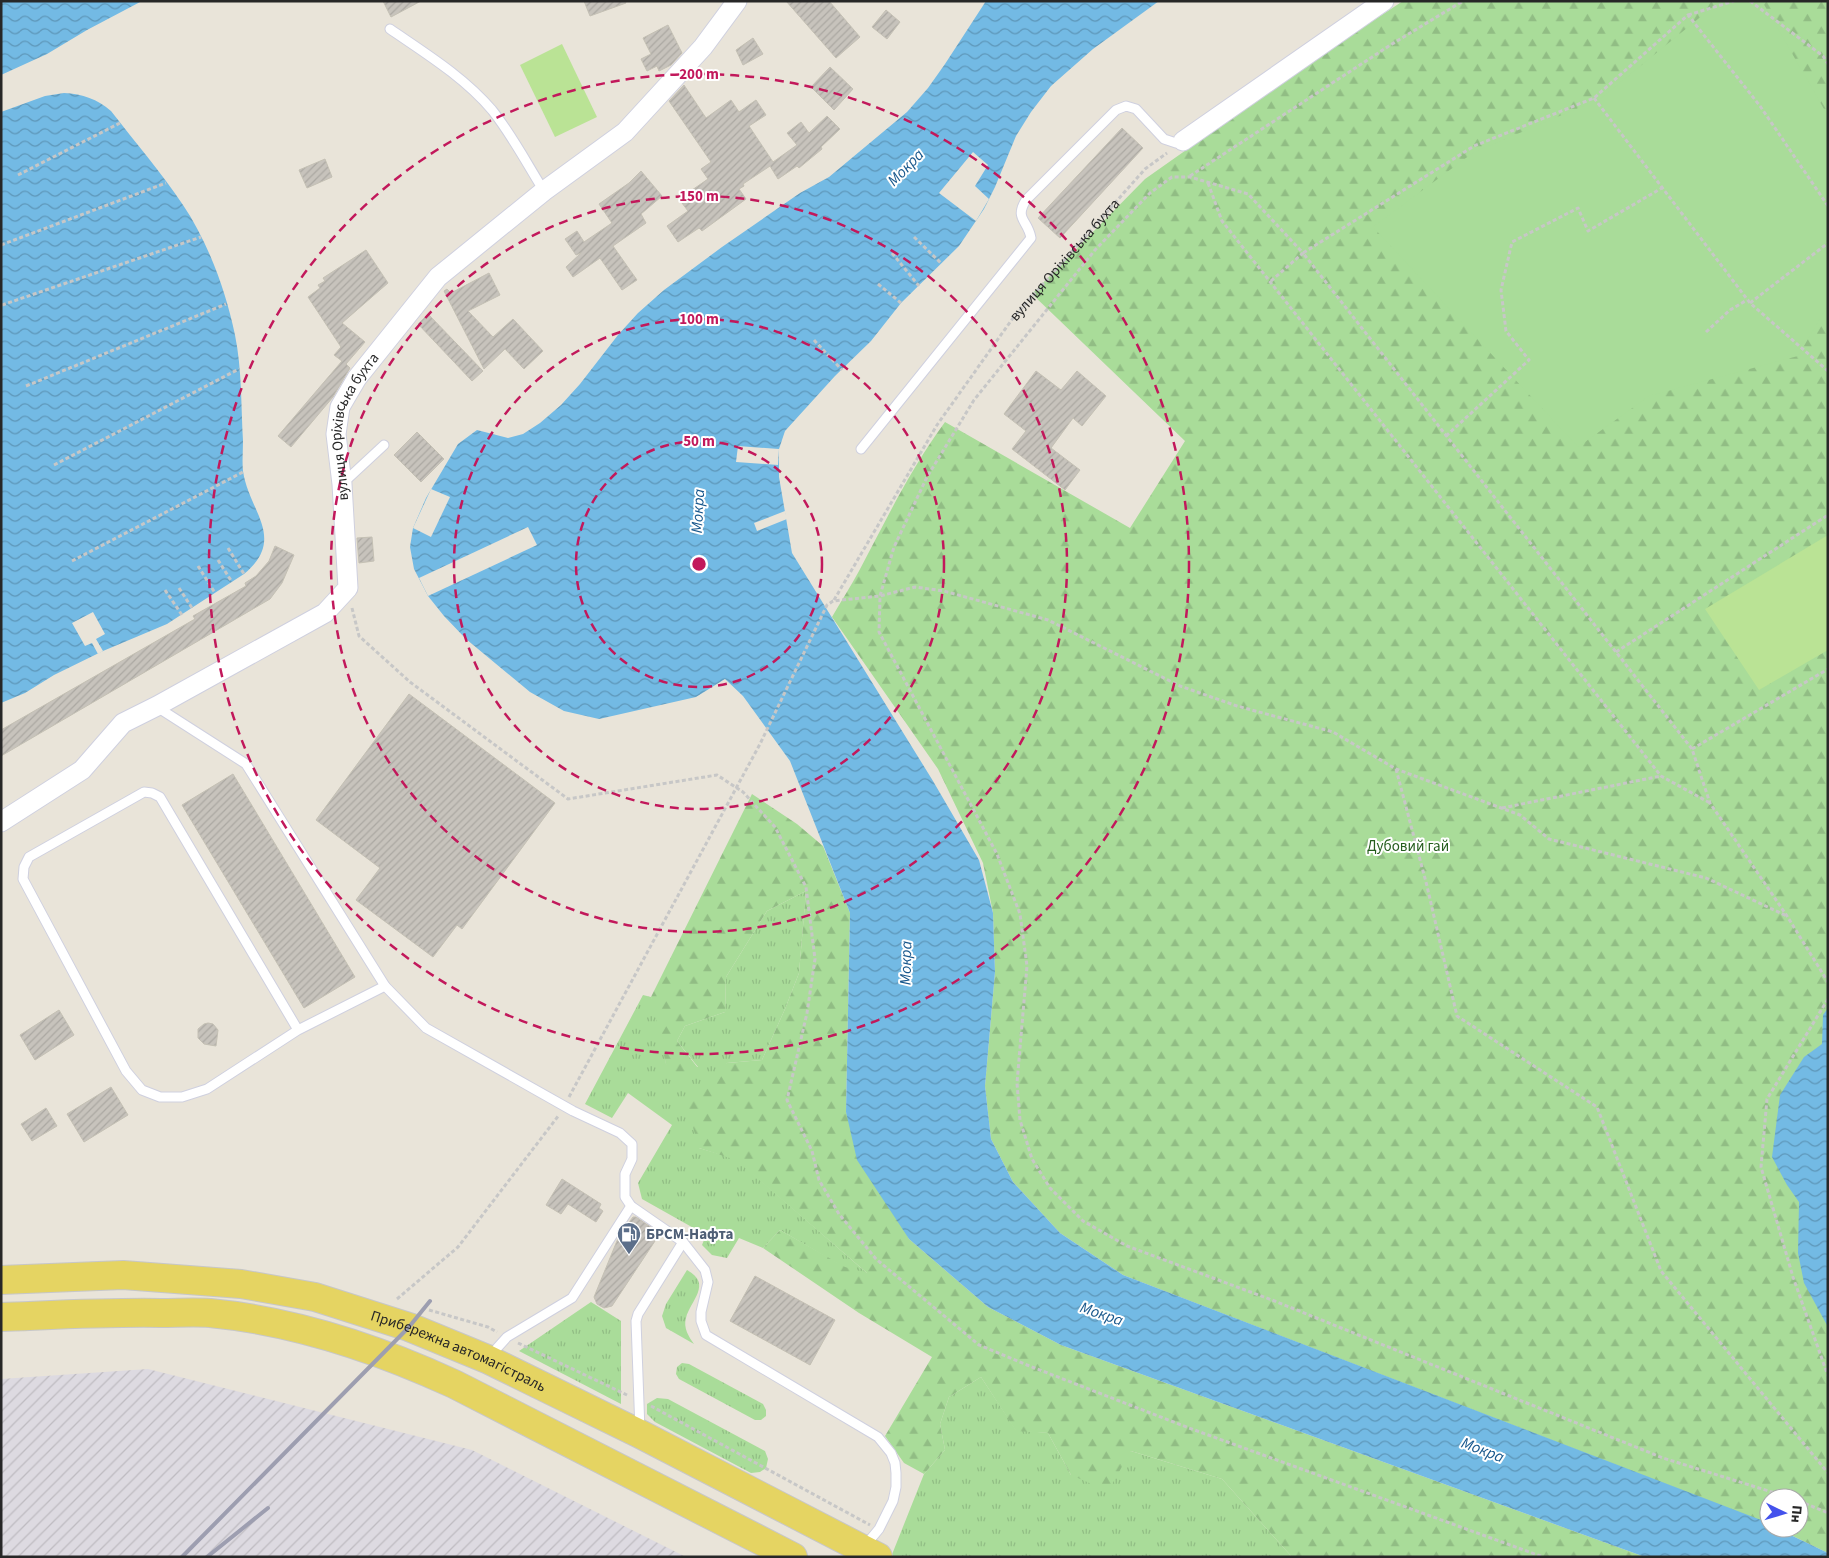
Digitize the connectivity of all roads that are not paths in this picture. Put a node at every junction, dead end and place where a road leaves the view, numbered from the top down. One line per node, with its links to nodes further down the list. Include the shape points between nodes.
1 (737, 1): 5 (street, вулиця Оріхівська бухта, via 703,47 625,132)
2 (1384, 1): 4 (street)
3 (390, 29): 5 (lane, via 453,73 491,110)
4 (1183, 141): 7 (lane, via 1176,143 1164,139 1136,109 1126,106 1116,110 1026,200 1021,208 1021,220 1030,231 1031,238)
5 (544, 191): 8 (street, вулиця Оріхівська бухта, via 438,277 357,378 340,407 337,425)
6 (384, 444): 8 (lane)
7 (861, 448)
8 (342, 484): 9 (street, вулиця Оріхівська бухта, via 348,588 325,613)
9 (157, 706): 10 (street, via 123,723 82,770); 11 (lane, via 246,764)
10 (1, 822)
11 (385, 986): 12 (lane); 13 (lane, via 426,1028 564,1106 620,1133 632,1144 632,1159 625,1174 624,1189 624,1197)
12 (298, 1030): 12 (lane, via 207,1089 182,1097 160,1097 142,1090 126,1071 23,879 29,857 144,792 160,797)
13 (631, 1206): 14 (lane); 17 (lane, via 572,1298 507,1338)
14 (683, 1242): 18 (lane, via 636,1322); 20 (lane, via 705,1270 708,1282 701,1312 706,1335 846,1417 885,1444 895,1463 896,1487 893,1501)
15 (1, 1280): 17 (main road, Прибережна автомагістраль, via 123,1275 242,1284 315,1297 409,1327)
16 (1, 1316): 21 (main road, Прибережна автомагістраль, via 210,1313 283,1325 332,1338 417,1367 454,1384)
17 (487, 1359): 18 (main road, Прибережна автомагістраль)
18 (640, 1434): 19 (main road, Прибережна автомагістраль)
19 (828, 1530): 20 (main road, Прибережна автомагістраль); 22 (main road, via 835,1540)
20 (870, 1548)
21 (794, 1557)
22 (834, 1557)

